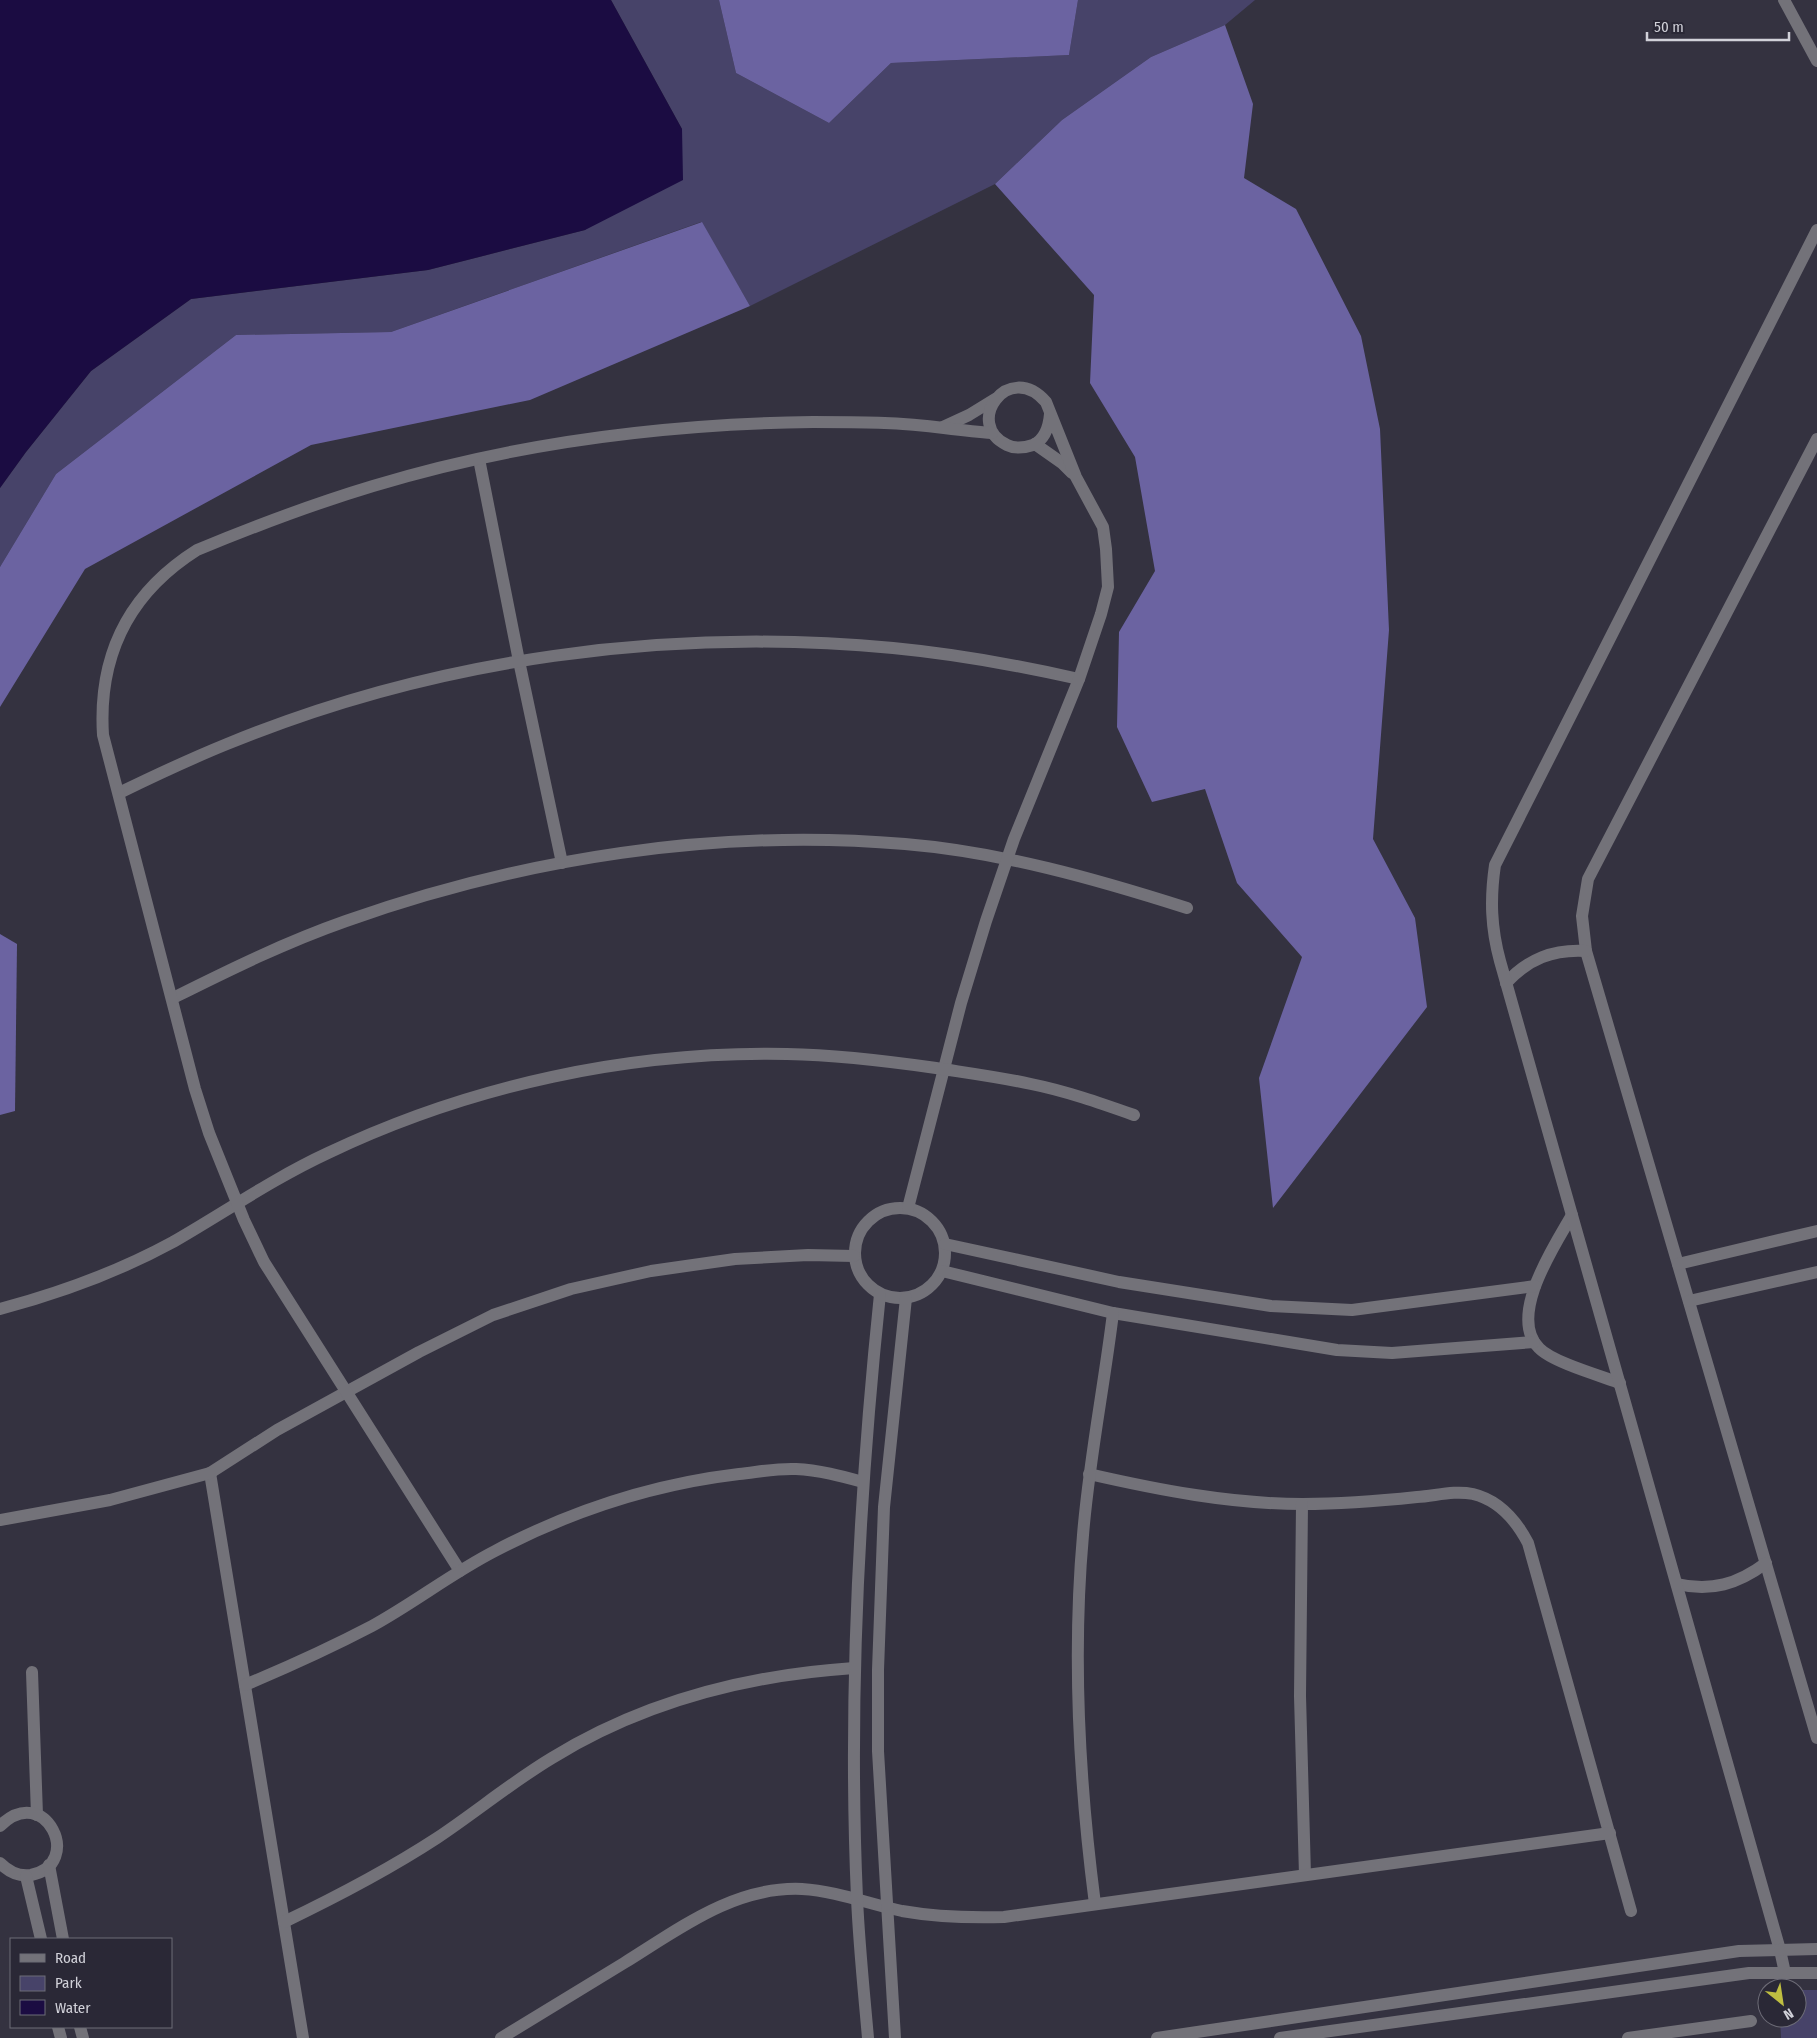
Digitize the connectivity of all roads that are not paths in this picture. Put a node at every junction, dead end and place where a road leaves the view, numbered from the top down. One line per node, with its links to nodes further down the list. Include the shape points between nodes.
1 (1784, 0): 2 (street)
2 (1817, 60)
3 (1817, 230): 19 (street, via 1495,865 1491,888 1492,928)
4 (995, 399): 5 (street, via 1004,391 1027,388 1046,402); 6 (street); 7 (street, via 989,421)
5 (1050, 414): 9 (street, via 1044,436); 11 (street)
6 (943, 428): 7 (street); 10 (street, via 815,422 686,428 569,442)
7 (992, 433): 9 (street, via 1011,447 1023,448)
8 (1817, 439): 18 (street, via 1588,879 1582,916)
9 (1034, 444): 11 (street)
10 (479, 459): 12 (street); 14 (street, via 375,486 264,523 197,550 166,572 129,615 106,672 103,734)
11 (1076, 477): 13 (street, via 1103,528 1108,587)
12 (519, 662): 13 (street, via 590,651 679,644 831,643 956,655); 14 (street, via 460,673 343,703 229,743); 16 (street)
13 (1079, 679): 15 (street)
14 (118, 793): 20 (street)
15 (1007, 860): 16 (street, via 907,844 808,840 700,845); 17 (street, via 1111,885); 21 (street)
16 (562, 863): 20 (street, via 463,884 344,922 229,970)
17 (1187, 908)
18 (1586, 951): 19 (street, via 1560,952 1535,960); 29 (street)
19 (1506, 983): 25 (street)
20 (173, 998): 23 (street, via 198,1098)
21 (943, 1069): 22 (street, via 1031,1084); 23 (street, via 840,1056 779,1054 683,1057 579,1071 477,1096 377,1131 290,1172); 24 (street)
22 (1134, 1115)
23 (236, 1202): 36 (street, via 180,1238 137,1260 67,1290); 40 (street, via 264,1262)
24 (908, 1208): 27 (street, via 932,1220); 28 (street, via 894,1208 869,1219 855,1242)
25 (1572, 1215): 32 (street); 39 (street)
26 (1817, 1231): 29 (street)
27 (945, 1244): 30 (street); 32 (street, via 1119,1282 1271,1306 1352,1310)
28 (854, 1256): 33 (street, via 863,1281); 40 (street, via 735,1259 651,1271 571,1289 493,1315)
29 (1678, 1264): 35 (street)
30 (942, 1271): 34 (street, via 925,1292); 37 (street)
31 (1817, 1272): 35 (street)
32 (1536, 1286): 38 (street, via 1530,1300 1529,1319)
33 (880, 1294): 34 (street); 43 (street)
34 (906, 1298): 62 (street, via 884,1507 879,1596 878,1751)
35 (1689, 1302): 46 (street)
36 (0, 1309)
37 (1113, 1314): 38 (street, via 1338,1350 1392,1353); 42 (street)
38 (1534, 1342): 39 (street, via 1540,1350 1570,1365)
39 (1620, 1383): 48 (street)
40 (346, 1391): 41 (street); 47 (street)
41 (210, 1472): 45 (street, via 110,1500); 51 (street)
42 (1089, 1474): 44 (street, via 1190,1494); 61 (street, via 1079,1597 1078,1720)
43 (863, 1482): 47 (street, via 831,1473 795,1469 681,1483 633,1495 567,1518 512,1542); 49 (street)
44 (1302, 1504): 55 (street, via 1377,1501 1460,1491 1489,1500 1513,1519 1528,1542); 58 (street, via 1300,1696)
45 (0, 1520)
46 (1766, 1563): 48 (street, via 1729,1584 1702,1588); 52 (street)
47 (460, 1571): 51 (street, via 366,1629)
48 (1677, 1584): 68 (street)
49 (854, 1668): 60 (street); 64 (street, via 750,1680 628,1718 553,1757 392,1866)
50 (32, 1672): 53 (street)
51 (245, 1685): 64 (street)
52 (1817, 1738)
53 (37, 1814): 54 (street, via 17,1814); 57 (street, via 53,1827 56,1836 57,1847)
54 (0, 1826)
55 (1610, 1833): 58 (street); 63 (street)
56 (0, 1863): 59 (street, via 8,1870)
57 (50, 1865): 59 (street); 66 (street)
58 (1305, 1875): 61 (street)
59 (26, 1876): 65 (street)
60 (857, 1900): 62 (street); 73 (street, via 820,1891 782,1890 748,1895 722,1904); 74 (street)
61 (1095, 1904): 62 (street, via 979,1918)
62 (888, 1908): 75 (street)
63 (1632, 1911)
64 (284, 1922): 72 (street)
65 (41, 1938)
66 (63, 1938)
67 (1817, 1949): 68 (street)
68 (1780, 1950): 69 (street); 76 (street, via 1740,1951)
69 (1784, 1973): 70 (street); 77 (street, via 1749,1973)
70 (1817, 1973)
71 (1751, 2021): 78 (street)
72 (303, 2038)
73 (501, 2038)
74 (868, 2038)
75 (895, 2038)
76 (1157, 2038)
77 (1280, 2038)
78 (1628, 2038)

